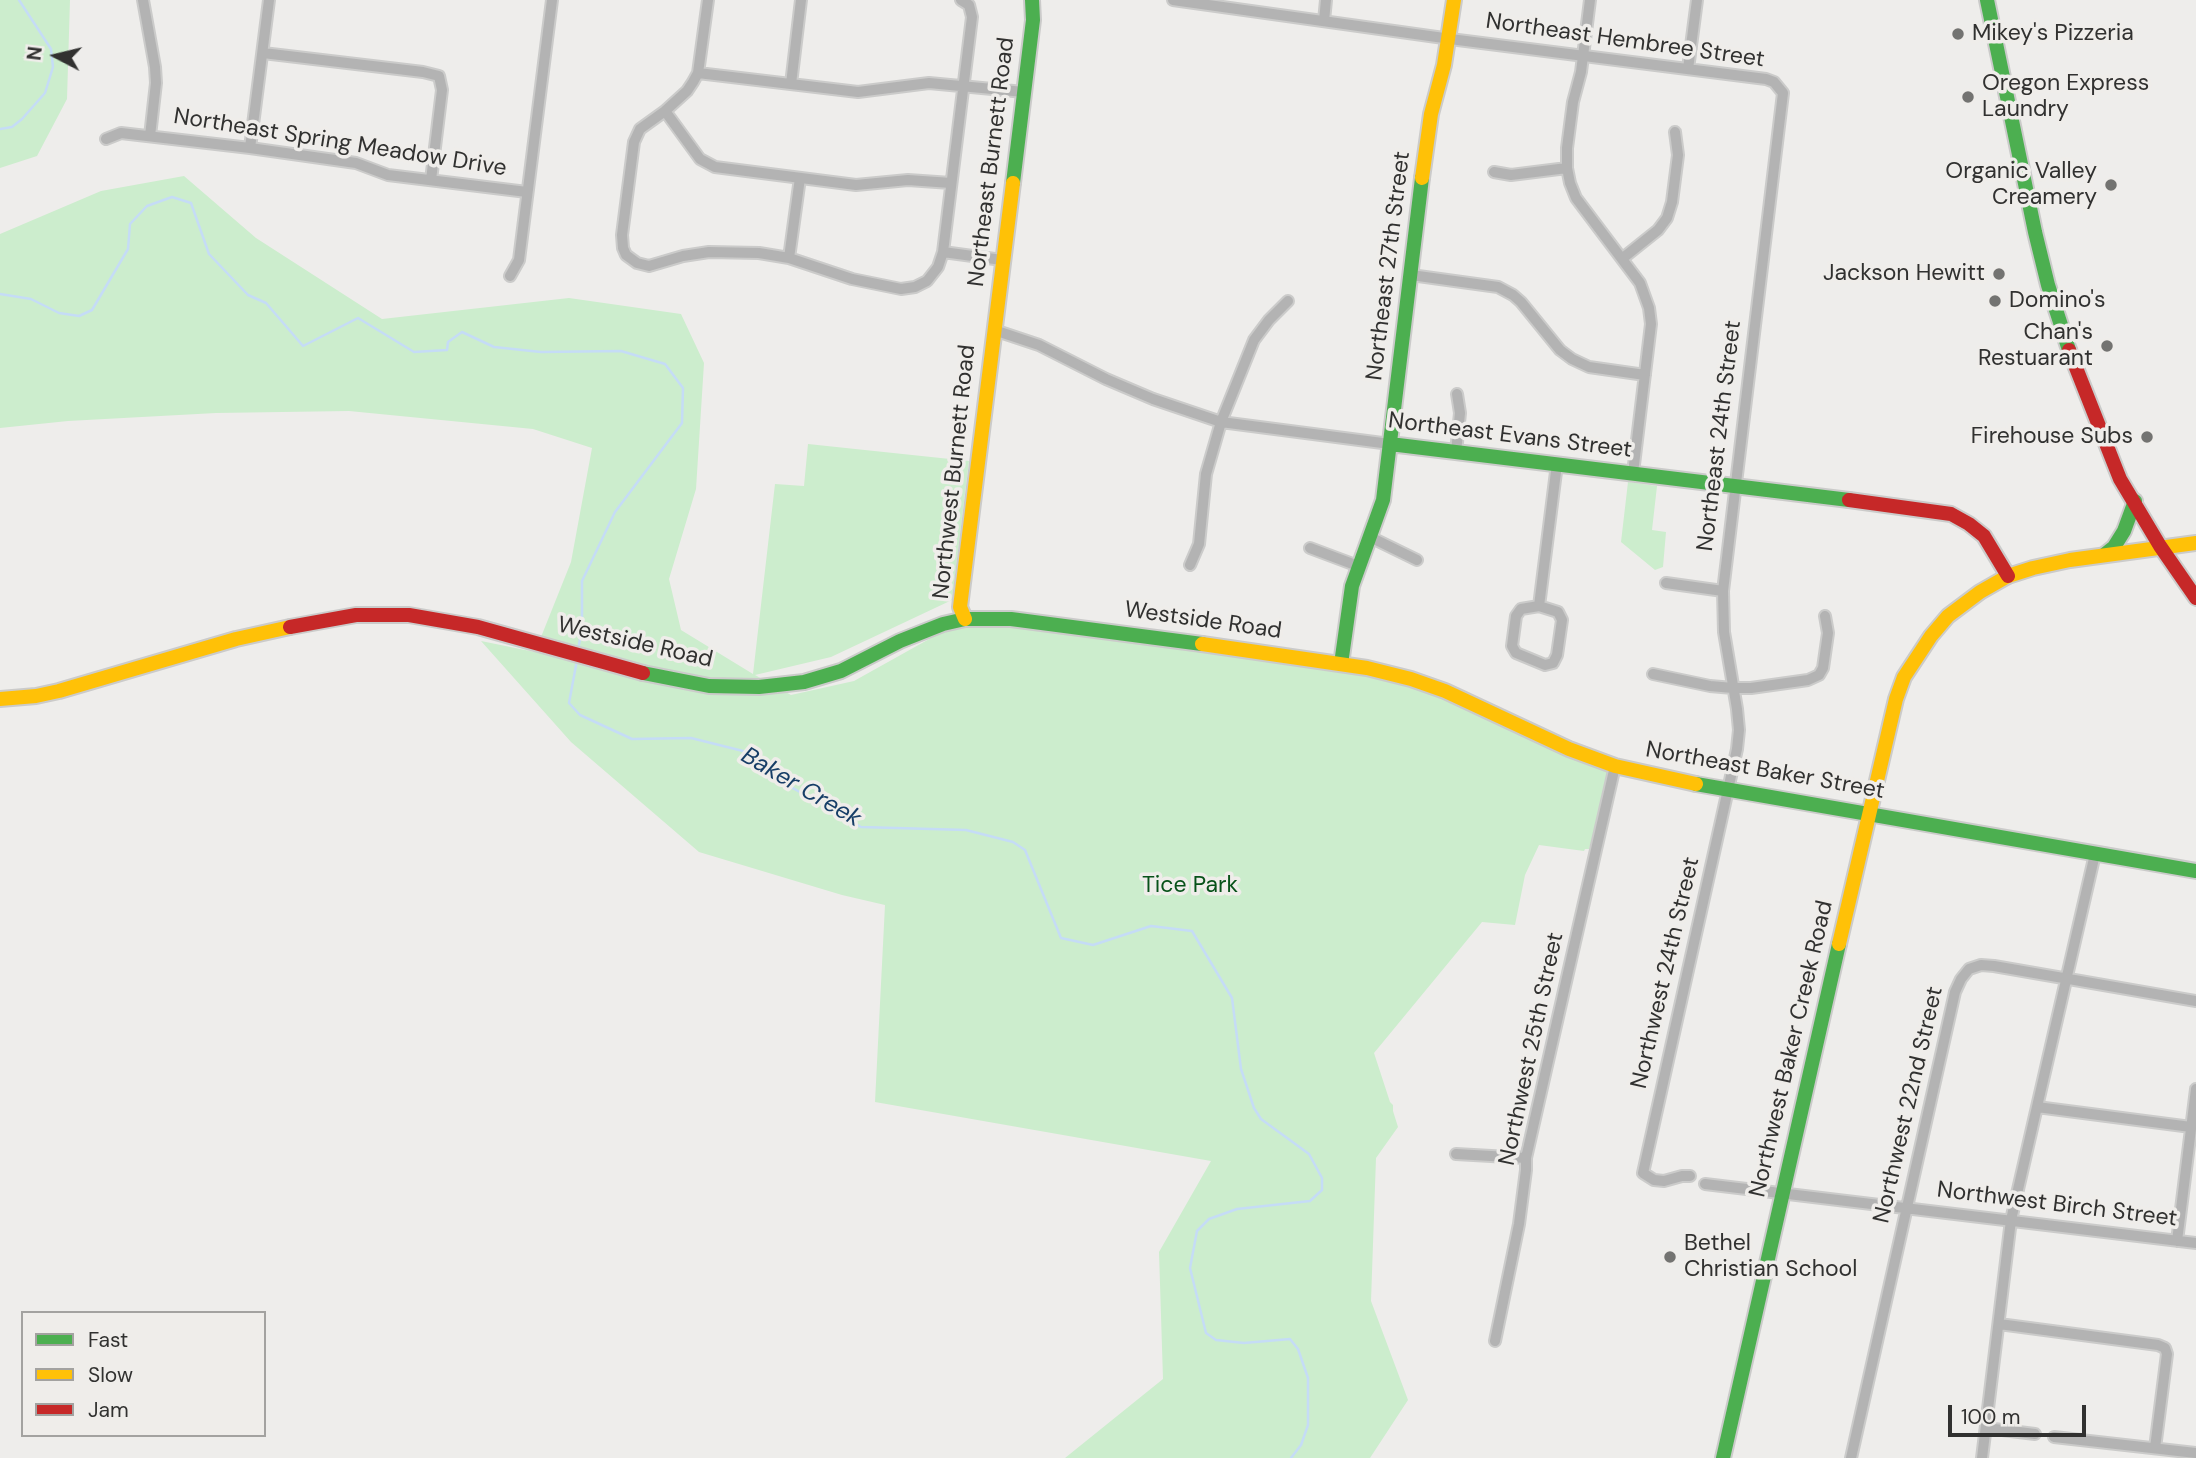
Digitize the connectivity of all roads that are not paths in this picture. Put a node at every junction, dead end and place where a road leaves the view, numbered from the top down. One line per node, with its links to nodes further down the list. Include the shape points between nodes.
1 (143, 0): 26 (street, via 156,83)
2 (269, 0): 16 (street)
3 (552, 0): 34 (street)
4 (708, 0): 19 (street)
5 (801, 0): 20 (street)
6 (961, 0): 21 (street, via 969,5 972,17)
7 (1032, 0): 23 (main road, Northeast Burnett Road)
8 (1173, 0): 14 (street, Northeast Hembree Street)
9 (1326, 0): 14 (street)
10 (1454, 0): 15 (main road, Northeast 27th Street)
11 (1590, 0): 17 (street)
12 (1696, 0): 18 (street)
13 (1987, 0): 51 (main road, via 2056,314 2120,479)
14 (1324, 21): 15 (street, Northeast Hembree Street)
15 (1448, 38): 17 (street, Northeast Hembree Street); 39 (main road, Northeast 27th Street, via 1431,114)
16 (262, 53): 28 (street); 32 (street, via 439,76 442,90)
17 (1583, 55): 18 (street, Northeast Hembree Street); 29 (street)
18 (1688, 69): 22 (street, Northeast Hembree Street, via 1766,79)
19 (698, 73): 20 (street); 24 (street)
20 (791, 84): 21 (street, via 858,92 929,83)
21 (964, 86): 23 (street); 33 (street)
22 (1779, 86): 50 (street, Northeast 24th Street, via 1783,100)
23 (1024, 92): 38 (main road, Northeast Burnett Road)
24 (665, 111): 31 (street, via 708,165); 36 (street, via 640,129 634,142 622,234 626,255 649,266 709,252)
25 (1675, 132): 37 (street, via 1678,155 1667,218)
26 (150, 136): 27 (street, Northeast Spring Meadow Drive, via 121,133); 28 (street, Northeast Spring Meadow Drive)
27 (106, 139)
28 (250, 148): 32 (street, Northeast Spring Meadow Drive, via 349,161 388,175)
29 (1567, 168): 30 (street, via 1511,175); 37 (street, via 1576,198)
30 (1493, 172)
31 (800, 178): 33 (street, via 856,185 908,180); 36 (street)
32 (431, 180): 34 (street, Northeast Spring Meadow Drive)
33 (951, 183): 35 (street)
34 (527, 192): 40 (street, via 519,260)
35 (943, 252): 36 (street, via 927,281 901,289); 38 (street)
36 (789, 258)
37 (1623, 258): 43 (street, via 1649,307)
38 (1002, 260): 42 (main road, Northeast Burnett Road)
39 (1411, 275): 43 (street, via 1498,287 1521,302 1572,359 1589,367); 46 (main road, Northeast 27th Street)
40 (510, 276)
41 (1288, 301): 45 (street, via 1254,340)
42 (994, 330): 45 (street, Northeast Evans Street, via 1039,345 1153,399); 66 (main road, Northwest Burnett Road, via 960,607)
43 (1645, 375): 49 (street)
44 (1457, 394): 47 (street)
45 (1221, 422): 46 (street, Northeast Evans Street); 58 (street, via 1206,474 1199,544)
46 (1390, 444): 47 (main road, Northeast Evans Street); 52 (main road, Northeast 27th Street, via 1383,500)
47 (1456, 452): 48 (main road, Northeast Evans Street)
48 (1557, 464): 49 (main road, Northeast Evans Street); 64 (street)
49 (1633, 473): 50 (main road, Northeast Evans Street)
50 (1734, 486): 60 (main road, Northeast Evans Street, via 1951,514 1984,536); 62 (street, Northeast 24th Street)
51 (2135, 500): 54 (main road); 56 (main road, via 2124,531)
52 (1370, 537): 57 (street); 59 (main road, Northeast 27th Street)
53 (2196, 543): 54 (main road)
54 (2160, 546): 56 (main road, Northwest Baker Creek Road); 63 (main road)
55 (1310, 548): 59 (street)
56 (2104, 555): 60 (main road, Northwest Baker Creek Road)
57 (1418, 560)
58 (1190, 565)
59 (1359, 566): 67 (main road, Northeast 27th Street)
60 (2008, 576): 73 (main road, Northwest Baker Creek Road, via 1948,616 1916,657 1896,699)
61 (1666, 583): 62 (street)
62 (1723, 591): 69 (street, Northeast 24th Street)
63 (2196, 598)
64 (1539, 606): 64 (street, via 1521,609 1516,616 1512,646 1516,653 1545,666 1557,655 1562,620 1558,612)
65 (1825, 616): 69 (street, via 1828,633 1819,675)
66 (965, 619): 67 (main road, Westside Road, via 1036,621); 70 (main road, Westside Road, via 917,634 841,671 804,682 720,687 627,668 478,627 410,615 368,615 321,620 228,641 59,691)
67 (1341, 664): 71 (main road, Northeast Baker Street, via 1429,685)
68 (1653, 674): 69 (street)
69 (1733, 688): 72 (street, Northeast 24th Street, via 1739,730)
70 (0, 699)
71 (1615, 766): 72 (main road, Northeast Baker Street); 82 (street, Northwest 25th Street)
72 (1729, 791): 73 (main road, Northeast Baker Street); 83 (street, Northwest 24th Street, via 1643,1173 1664,1181)
73 (1869, 814): 74 (main road, Northeast Baker Street); 85 (main road, Northwest Baker Creek Road)
74 (2095, 854): 75 (main road, Northeast Baker Street); 76 (street)
75 (2196, 871)
76 (2067, 979): 77 (street); 79 (street); 86 (street, Northwest 22nd Street, via 1981,965 1961,979)
77 (2196, 1001)
78 (2196, 1089): 80 (street)
79 (2037, 1107): 80 (street); 87 (street)
80 (2191, 1127): 88 (street)
81 (1456, 1154): 82 (street)
82 (1526, 1158): 91 (street, Northwest 25th Street, via 1519,1224)
83 (1690, 1176)
84 (1705, 1184): 85 (street, Northwest Birch Street)
85 (1783, 1192): 86 (street, Northwest Birch Street); 97 (main road, Northwest Baker Creek Road)
86 (1906, 1207): 87 (street, Northwest Birch Street); 98 (street, Northwest 22nd Street)
87 (2011, 1220): 88 (street, Northwest Birch Street); 90 (street)
88 (2176, 1241): 89 (street, Northwest Birch Street)
89 (2196, 1243)
90 (1999, 1324): 92 (street); 95 (street, via 2165,1348)
91 (1495, 1341)
92 (1986, 1428): 93 (street); 99 (street)
93 (2035, 1434)
94 (2054, 1437): 95 (street)
95 (2155, 1448): 96 (street)
96 (2196, 1453)
97 (1723, 1458)
98 (1851, 1458)
99 (1982, 1458)

